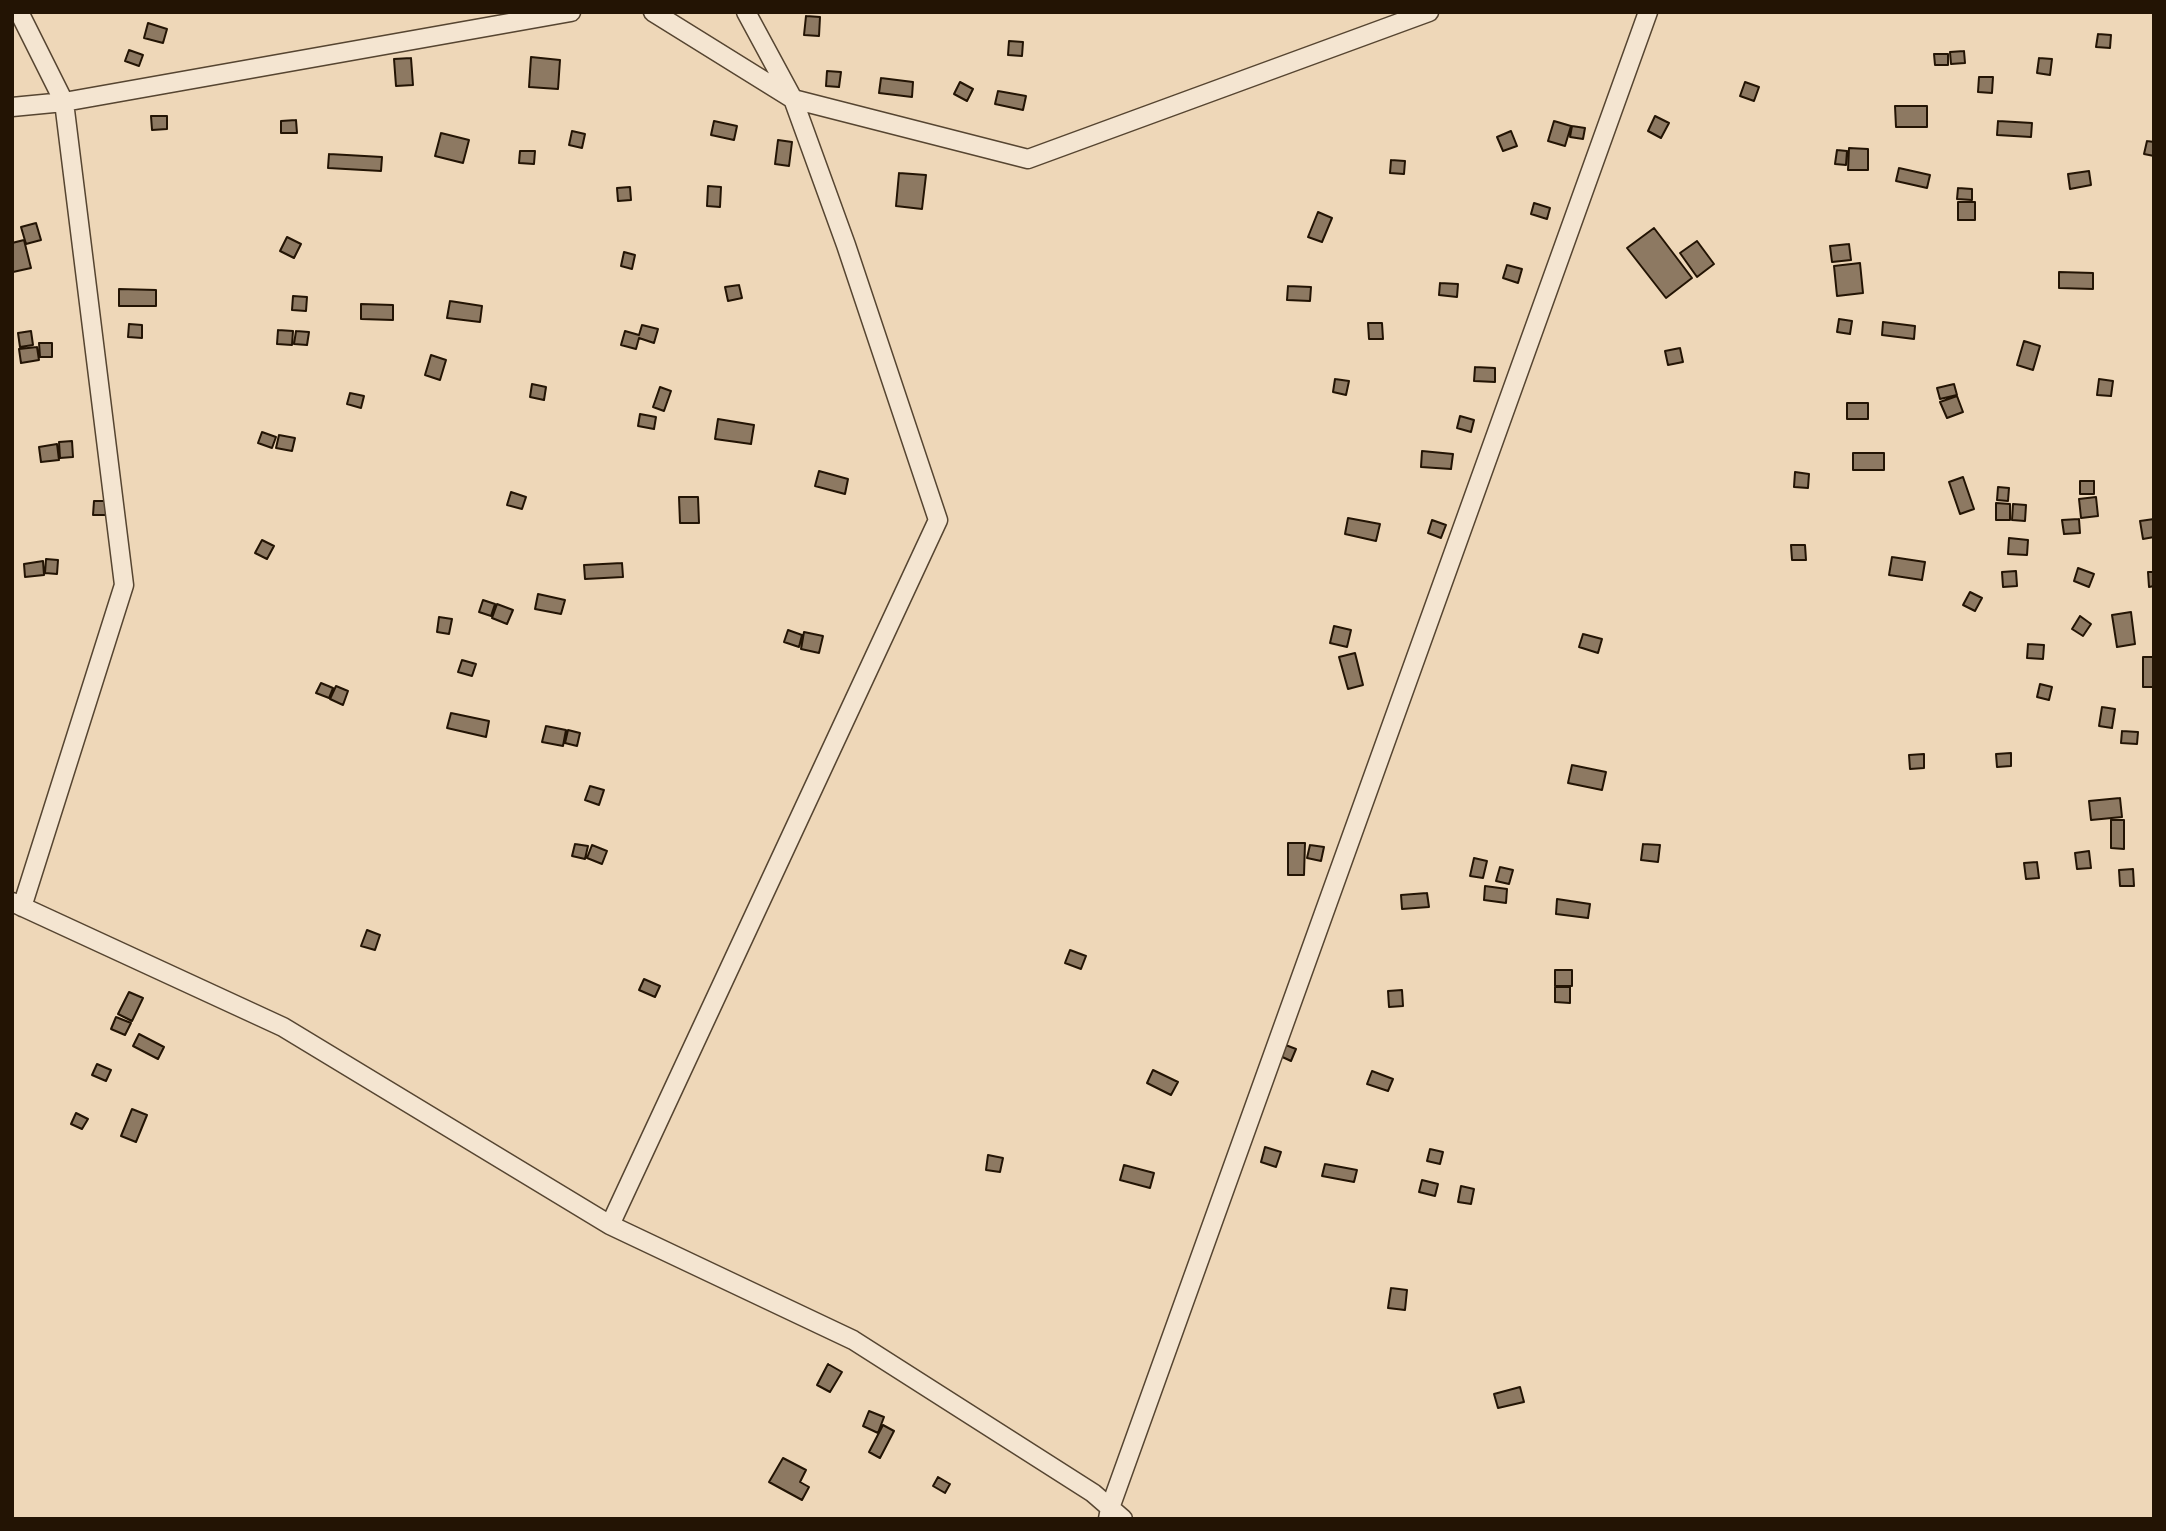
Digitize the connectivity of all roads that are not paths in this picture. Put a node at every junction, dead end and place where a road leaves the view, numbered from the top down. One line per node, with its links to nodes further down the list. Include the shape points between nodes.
1 (19, 12): 8 (street)
2 (571, 12): 8 (street)
3 (653, 12): 7 (street)
4 (746, 12): 7 (street)
5 (1429, 12): 7 (street, via 1028,159)
6 (1648, 12): 12 (street)
7 (793, 99): 11 (street, via 938,520)
8 (64, 102): 9 (street); 10 (street, via 124,585)
9 (12, 107)
10 (17, 904): 11 (street, via 283,1027)
11 (610, 1225): 12 (street, via 853,1340 1093,1493)
12 (1114, 1515)

